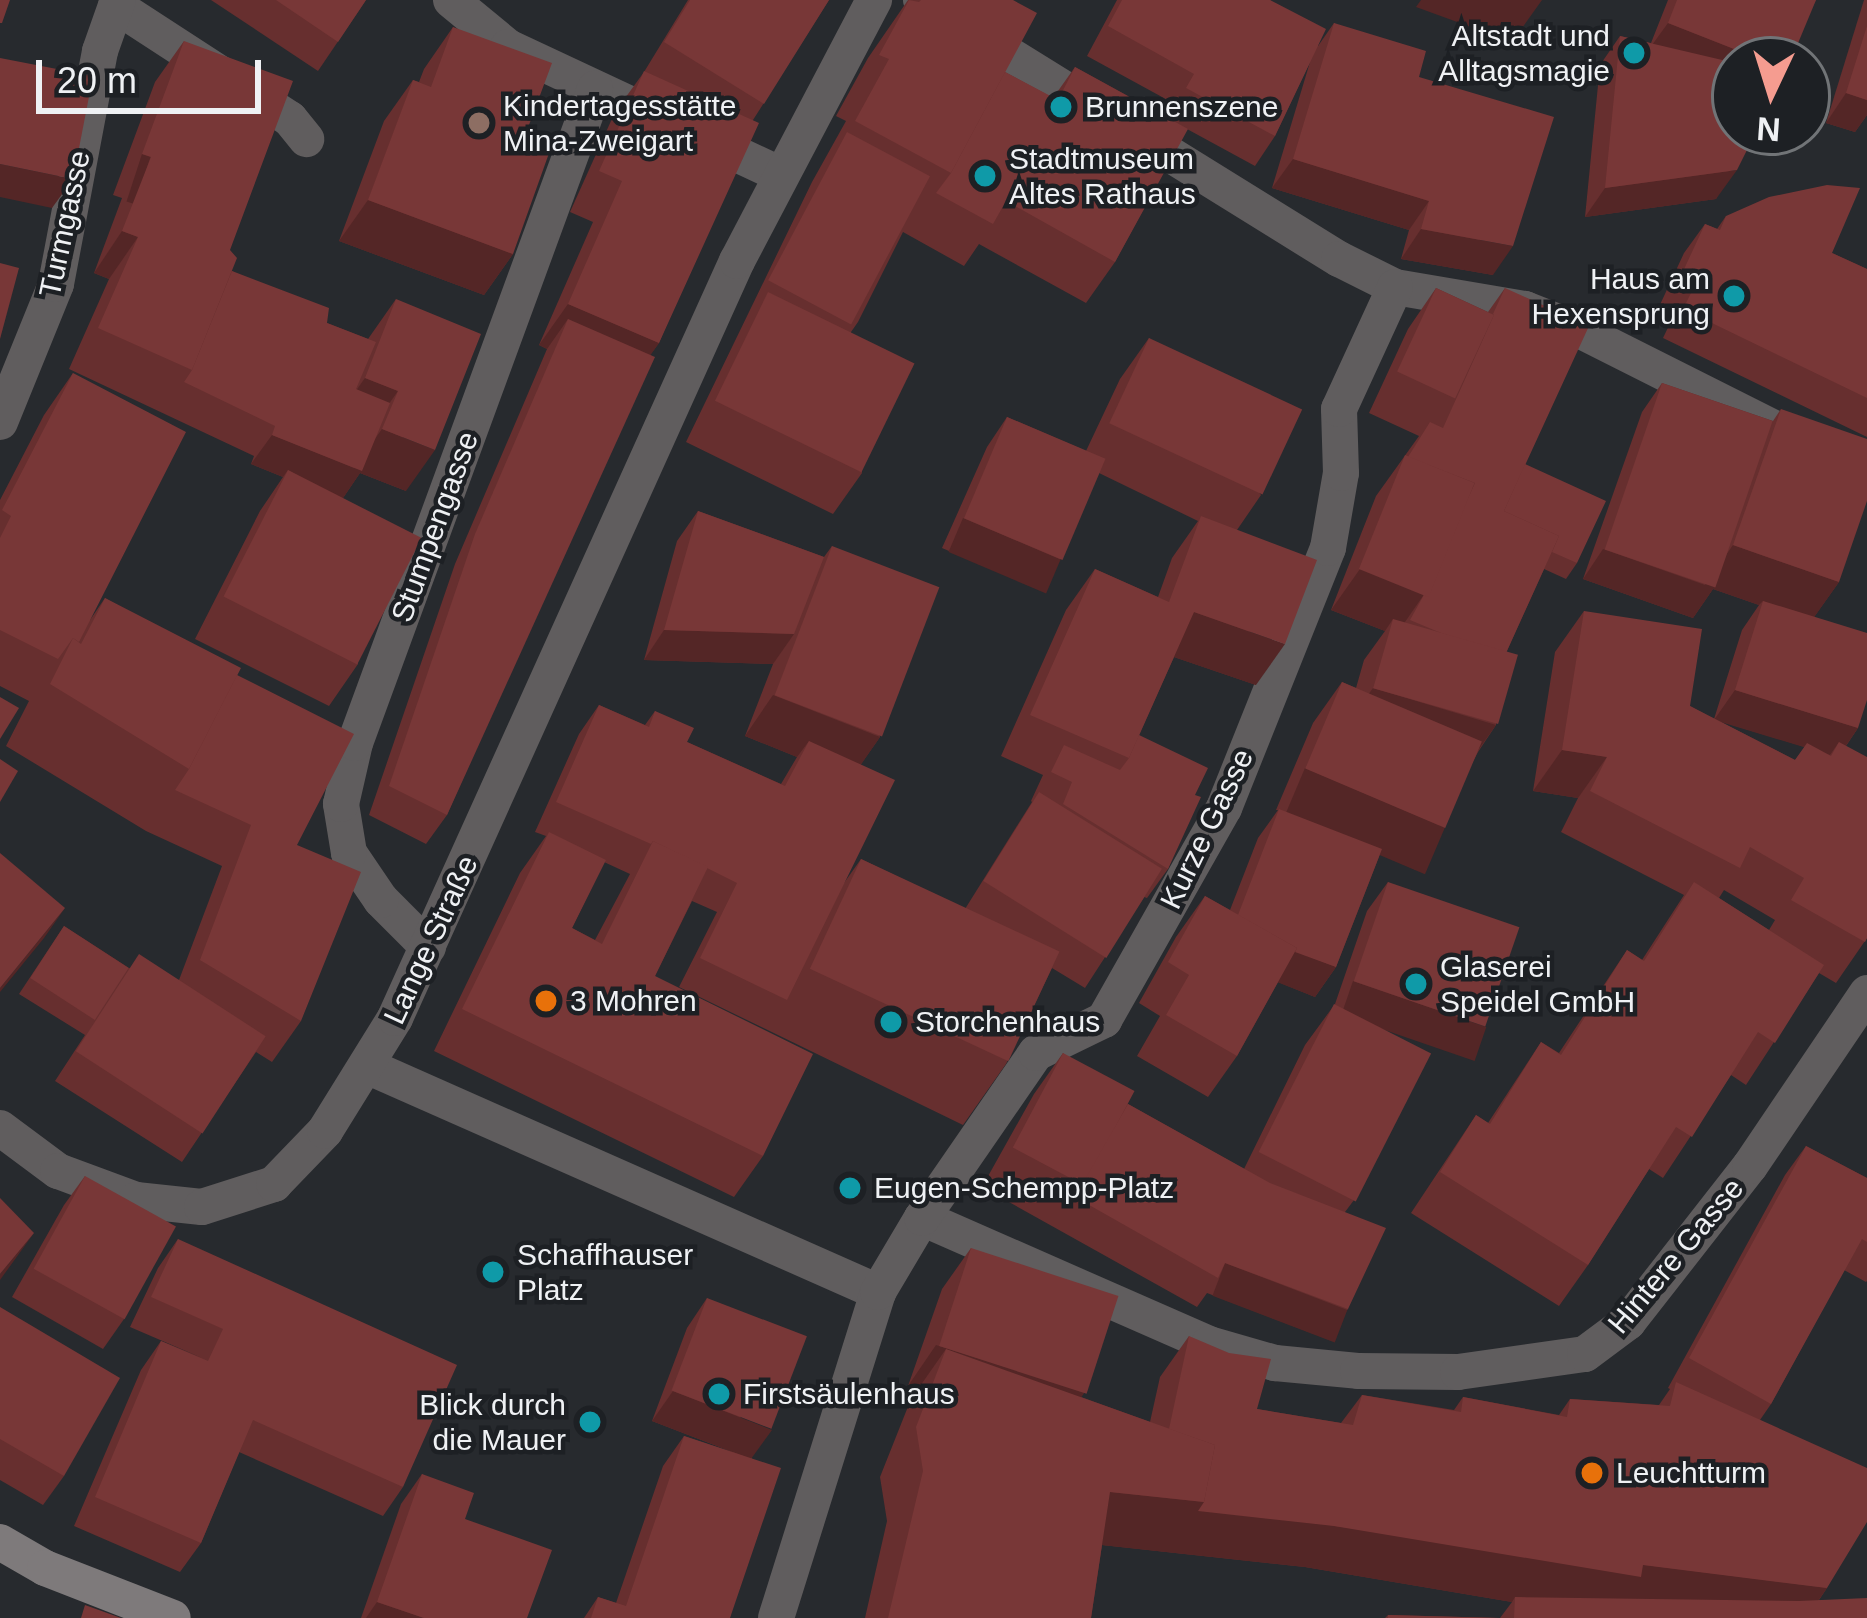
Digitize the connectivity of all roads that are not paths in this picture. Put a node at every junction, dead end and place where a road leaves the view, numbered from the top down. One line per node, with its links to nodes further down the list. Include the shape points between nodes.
1 (451, 0): 7 (street, via 508,47)
2 (874, 0): 9 (street, Lange Straße)
3 (921, 0): 10 (street)
4 (117, 3): 6 (street, Turmgasse); 8 (street, via 290,119)
5 (46, 80): 6 (street)
6 (93, 89): 11 (street, Turmgasse, via 56,284)
7 (596, 89): 9 (street); 13 (street, Stumpengasse, via 356,742 341,804 350,853 381,900)
8 (306, 140)
9 (779, 174): 13 (street, Lange Straße)
10 (1395, 287): 12 (street, via 1545,316); 17 (street, Kurze Gasse, via 1339,409 1341,473 1328,548 1224,808 1104,1020 1036,1052)
11 (0, 422)
12 (1815, 449)
13 (428, 947): 15 (street, Lange Straße)
14 (1867, 992): 17 (street, Hintere Gasse, via 1750,1166 1628,1322 1585,1354 1457,1372 1276,1363 1209,1344)
15 (369, 1067): 16 (street, Lange Straße, via 325,1131 274,1184 202,1208 136,1200 58,1171); 18 (street)
16 (0, 1128)
17 (922, 1218): 18 (street, Kurze Gasse)
18 (878, 1292): 21 (street)
19 (5, 1553): 20 (main road)
20 (172, 1618)
21 (776, 1618)

